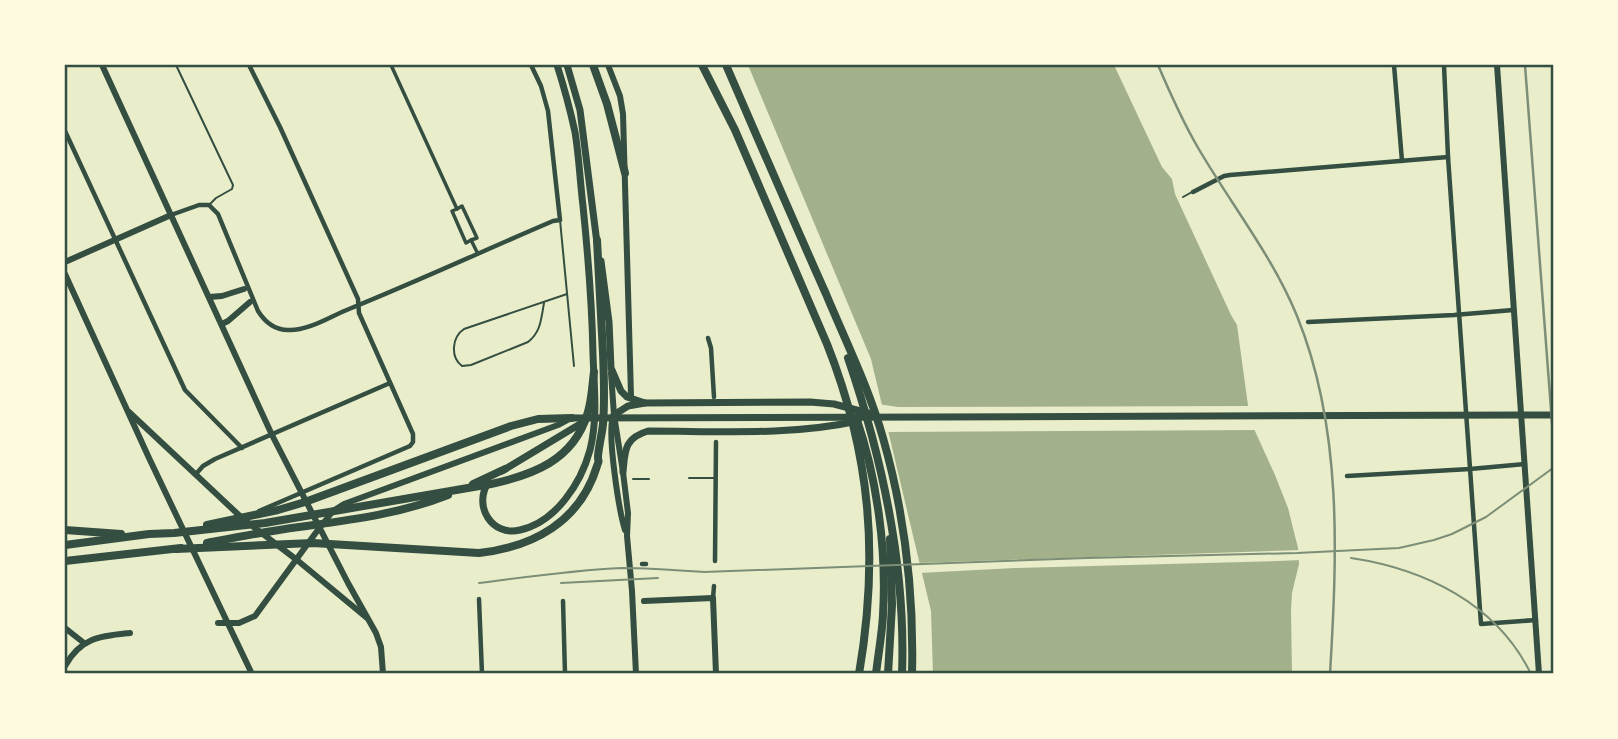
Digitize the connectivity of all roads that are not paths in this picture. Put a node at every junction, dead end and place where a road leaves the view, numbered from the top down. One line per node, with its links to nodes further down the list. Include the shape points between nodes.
1 (102, 65): 23 (main road)
2 (176, 65): 21 (lane, via 233,185)
3 (249, 65): 36 (street)
4 (391, 65): 22 (street)
5 (531, 65): 24 (street, via 548,111)
6 (557, 65): 45 (highway, via 575,135 590,269)
7 (567, 65): 27 (highway, via 580,110)
8 (593, 65): 18 (highway)
9 (608, 65): 18 (main road, via 622,102)
10 (702, 65): 46 (highway, via 735,130)
11 (726, 65): 37 (highway)
12 (1394, 65): 17 (street)
13 (1444, 65): 16 (street)
14 (1497, 65): 38 (main road)
15 (65, 131): 25 (street)
16 (1448, 157): 17 (street); 39 (street)
17 (1402, 161): 19 (street, via 1230,175)
18 (625, 173): 48 (main road)
19 (1193, 192): 20 (lane)
20 (1183, 197)
21 (209, 205): 23 (street); 36 (street, via 218,214 265,321 276,328 304,328)
22 (457, 209): 26 (street, via 452,211 466,243); 26 (street, via 462,206 477,238)
23 (172, 215): 25 (main road); 33 (main road)
24 (560, 220): 28 (street); 32 (lane)
25 (116, 240): 29 (main road); 60 (street, via 185,390)
26 (471, 240): 28 (street)
27 (597, 240): 44 (highway); 50 (highway)
28 (478, 254): 36 (street)
29 (65, 262)
30 (65, 274): 52 (main road)
31 (244, 289): 33 (main road)
32 (567, 294): 35 (lane); 43 (lane)
33 (209, 297): 41 (main road)
34 (250, 302): 41 (main road)
35 (544, 303): 35 (lane, via 458,333 457,362 471,365 528,342 540,326)
36 (358, 305): 47 (street)
37 (831, 308): 71 (highway, via 866,413); 109 (highway, via 873,405 897,494 910,583)
38 (1514, 310): 39 (street); 61 (main road)
39 (1459, 314): 40 (street); 63 (street)
40 (1308, 323)
41 (222, 324): 58 (main road)
42 (708, 338): 49 (street)
43 (574, 366)
44 (611, 368): 51 (highway, via 621,391); 54 (main road)
45 (594, 372): 50 (highway)
46 (838, 372): 105 (highway, via 861,460 869,520 870,580); 106 (highway, via 865,446 879,521 884,597)
47 (390, 383): 58 (street); 72 (street, via 413,435 410,446)
48 (631, 397)
49 (714, 397)
50 (597, 401): 62 (highway, via 584,469 570,492 546,517 517,531 497,527 483,508 485,486); 76 (highway, via 571,446 527,475 278,521); 80 (highway, via 603,424 592,480 576,506 555,527 520,546 479,553 313,543)
51 (645, 403): 54 (highway, via 623,408); 55 (highway, via 810,402 848,406)
52 (127, 411): 65 (main road); 94 (main road)
53 (1553, 415): 55 (highway)
54 (615, 416): 55 (highway); 57 (highway); 64 (main road); 78 (main road, via 610,432 620,515)
55 (879, 416): 64 (highway, via 825,428 780,431 648,431 629,441)
56 (572, 418): 57 (highway); 74 (main road, via 352,500 333,511); 76 (highway, via 511,426 305,502)
57 (589, 419): 62 (highway)
58 (272, 435): 60 (street); 72 (main road)
59 (716, 442): 68 (street)
60 (242, 448): 65 (street)
61 (1525, 464): 63 (street); 92 (main road)
62 (505, 469): 80 (highway, via 407,509)
63 (1470, 469): 66 (street); 92 (street, via 1481,624)
64 (624, 472): 78 (main road)
65 (195, 474): 73 (main road)
66 (1347, 476)
67 (690, 478): 68 (lane)
68 (716, 478): 84 (street)
69 (633, 479): 70 (lane)
70 (649, 479)
71 (884, 488): 107 (highway, via 892,582); 108 (highway, via 900,580)
72 (302, 492): 73 (street); 74 (main road)
73 (242, 519): 82 (main road)
74 (320, 527): 82 (main road); 91 (main road)
75 (65, 530): 77 (highway)
76 (172, 533): 77 (highway)
77 (149, 534): 79 (highway)
78 (627, 536): 103 (main road)
79 (67, 545)
80 (172, 549): 81 (highway)
81 (114, 555): 83 (highway); 85 (highway)
82 (297, 560): 91 (main road); 94 (main road, via 255,616)
83 (65, 561)
84 (715, 561)
85 (65, 567)
86 (714, 586): 87 (street)
87 (713, 598): 90 (main road); 104 (main road)
88 (479, 599): 101 (street)
89 (563, 601): 102 (street)
90 (644, 601)
91 (369, 620): 100 (main road, via 381,647)
92 (1536, 620): 110 (main road)
93 (218, 623): 94 (main road)
94 (228, 623): 99 (main road)
95 (65, 628): 97 (main road)
96 (130, 633): 97 (main road)
97 (84, 643): 98 (main road)
98 (65, 666)
99 (252, 674)
100 (383, 674)
101 (482, 674)
102 (565, 674)
103 (636, 674)
104 (716, 674)
105 (859, 674)
106 (876, 674)
107 (888, 674)
108 (902, 674)
109 (912, 674)
110 (1539, 674)

